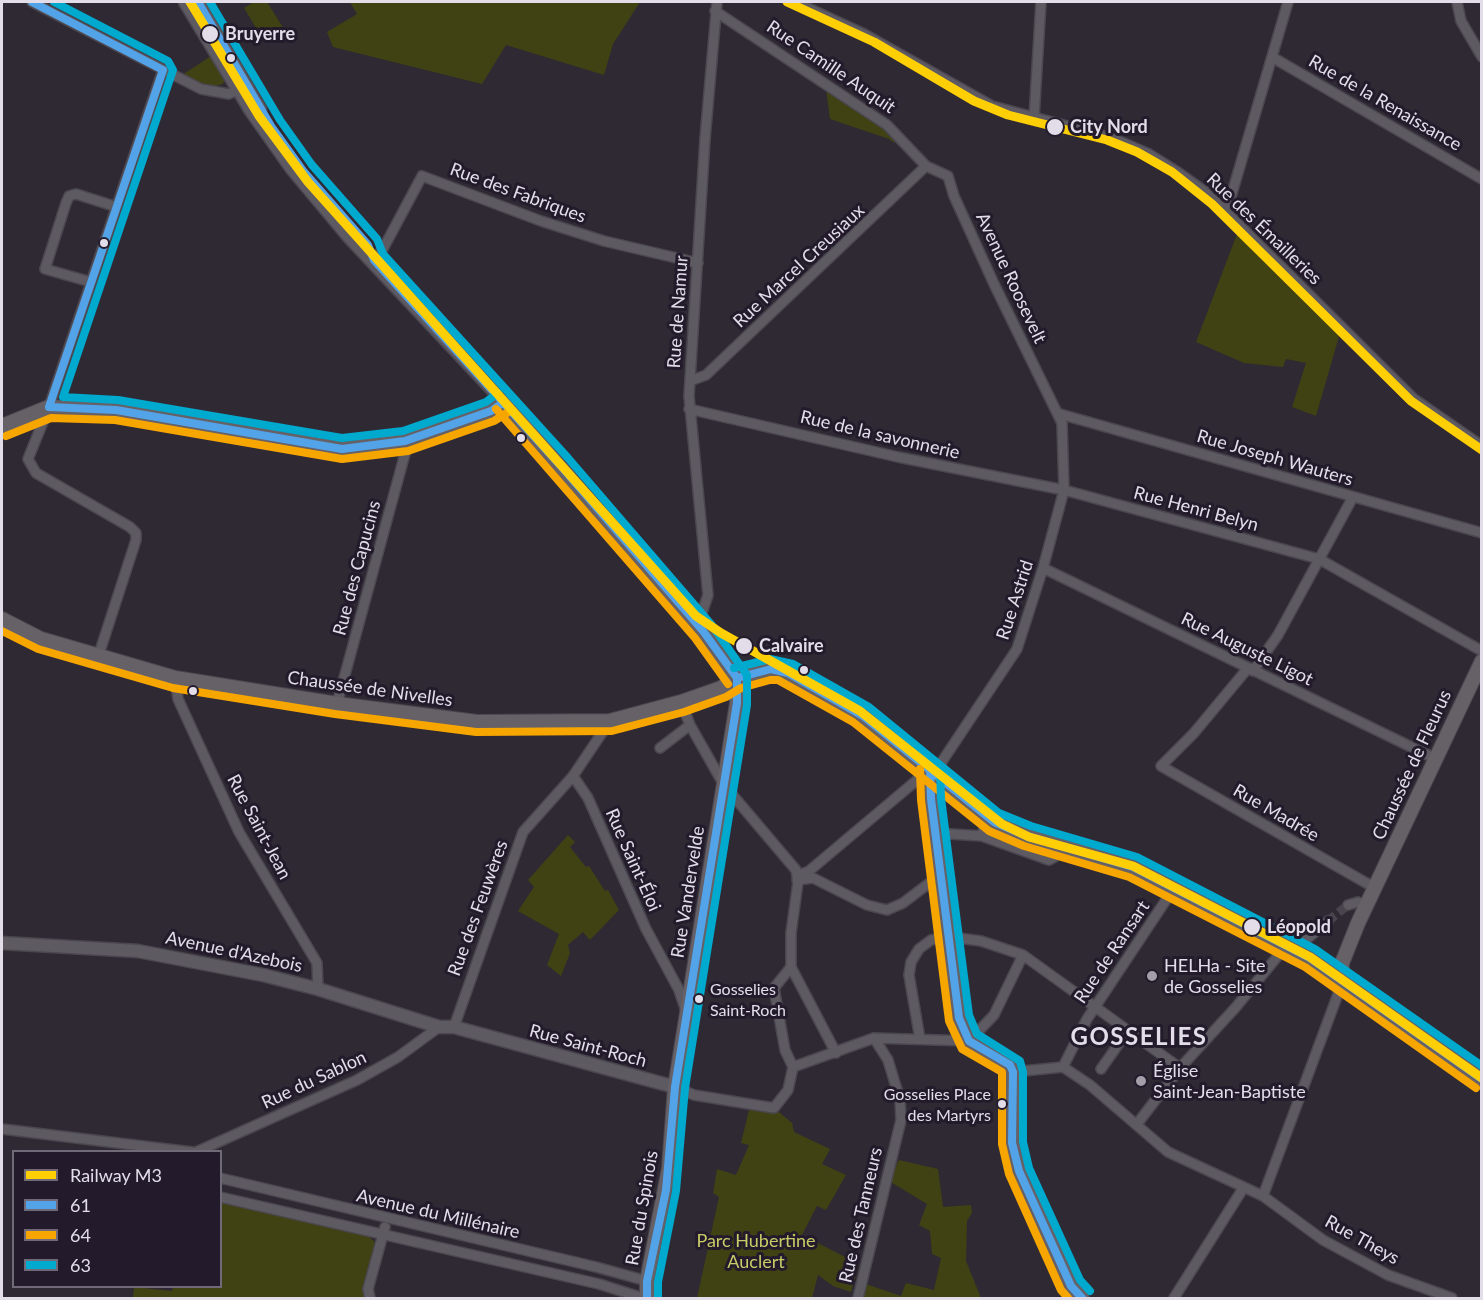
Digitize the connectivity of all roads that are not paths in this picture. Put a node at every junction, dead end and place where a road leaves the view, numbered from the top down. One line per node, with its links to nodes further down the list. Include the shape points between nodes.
1 (32, 2): 11 (street)
2 (185, 2): 12 (street)
3 (198, 2): 12 (street)
4 (795, 2): 13 (street, Rue des Émailleries, via 873,38 984,102)
5 (1041, 2): 13 (street)
6 (1288, 2): 9 (street)
7 (1457, 2): 10 (street, via 1461,21)
8 (716, 6): 14 (street, Rue Camille Auquit, via 897,133); 19 (street, Rue de Namur)
9 (1272, 57): 15 (street, Rue de la Renaissance); 17 (street, via 1230,200)
10 (1482, 57)
11 (163, 70): 12 (street, via 214,93 229,94); 16 (street)
12 (243, 87): 18 (street, via 298,177 346,234)
13 (1034, 118): 17 (street, Rue des Émailleries, via 1096,133 1139,149 1192,182)
14 (926, 166): 21 (street, Rue Marcel Creusiaux, via 706,375); 25 (street, Avenue Roosevelt, via 948,176 994,284)
15 (1482, 179)
16 (117, 207): 20 (street); 20 (street, via 76,194 69,196 66,203 45,269)
17 (1223, 209): 28 (street, Rue des Émailleries, via 1414,399)
18 (374, 260): 19 (street, Rue des Fabriques, via 422,176 604,241); 22 (street)
19 (698, 263): 21 (street, Rue de Namur)
20 (91, 282): 23 (street)
21 (690, 381): 24 (street, Rue de Namur)
22 (504, 402): 27 (main road, via 491,411); 35 (main road)
23 (49, 407): 26 (main road); 27 (main road, via 116,410 342,449); 37 (street, via 28,459 30,467 136,533)
24 (689, 409): 29 (street, Rue de la savonnerie); 35 (street, Rue de Namur, via 708,595)
25 (1060, 414): 29 (street, Rue Astrid); 30 (street, Rue Joseph Wauters)
26 (2, 426)
27 (405, 441): 43 (street, Rue des Capucins, via 404,459)
28 (1482, 446)
29 (1064, 490): 32 (street, Rue Henri Belyn); 33 (street, Rue Astrid)
30 (1353, 497): 31 (street, Rue Joseph Wauters); 32 (street)
31 (1482, 533)
32 (1319, 559): 36 (street, Rue Henri Belyn); 39 (street, via 1278,635)
33 (1043, 568): 39 (street, Rue Auguste Ligot); 48 (street, Rue Astrid, via 1017,649 939,766)
34 (2, 619): 37 (main road, Chaussée de Nivelles, via 41,639)
35 (693, 619): 41 (main road)
36 (1482, 651)
37 (98, 657): 40 (main road, Chaussée de Nivelles)
38 (1482, 661): 47 (main road, Chaussée de Fleurus)
39 (1250, 669): 47 (street, Rue Auguste Ligot); 60 (street, Rue Madrée, via 1161,765)
40 (175, 678): 43 (main road, Chaussée de Nivelles); 71 (street, Rue Saint-Jean, via 178,699 239,832 317,963)
41 (738, 678): 42 (main road, Chaussée de Nivelles); 48 (main road, Chaussée de Nivelles, via 776,669 853,709); 50 (main road, Rue Vandervelde)
42 (681, 702): 44 (main road, Chaussée de Nivelles); 45 (street)
43 (337, 704): 44 (main road, Chaussée de Nivelles, via 477,722)
44 (610, 721): 49 (street, Rue des Feuwères)
45 (690, 725): 46 (street); 50 (street)
46 (660, 748)
47 (1436, 759): 60 (main road, Chaussée de Fleurus)
48 (930, 769): 51 (main road); 52 (main road); 57 (street, Rue Astrid)
49 (573, 776): 72 (street, Rue Saint-Éloi, via 588,798 646,929); 75 (street, Rue des Feuwères, via 523,832)
50 (724, 786): 58 (street, via 796,870); 72 (main road, Rue Vandervelde)
51 (987, 818): 53 (street); 54 (main road, via 1014,832)
52 (935, 833): 53 (street); 59 (main road)
53 (982, 836): 55 (street)
54 (1060, 845): 55 (street, via 1056,856); 61 (main road, via 1120,862)
55 (1049, 860): 56 (street)
56 (1062, 865)
57 (811, 874): 58 (street); 59 (street, via 879,910 903,903 928,884)
58 (797, 878): 69 (street, via 790,933)
59 (941, 887): 65 (main road)
60 (1375, 887): 63 (main road, Chaussée de Fleurus)
61 (1174, 888): 67 (main road); 73 (street, Rue de Ransart)
62 (1348, 905): 63 (street, via 1359,902)
63 (1366, 906): 70 (main road, Chaussée de Fleurus, via 1341,963)
64 (1328, 921): 67 (street)
65 (950, 937): 68 (street, via 981,941); 78 (street, via 931,940 911,962 909,975); 79 (main road, via 955,1002)
66 (2, 943): 71 (street, Avenue d'Azebois, via 138,951)
67 (1290, 948): 70 (main road); 83 (street)
68 (1023, 955): 73 (street); 79 (street, via 994,1015)
69 (791, 967): 80 (street); 81 (street, via 774,988 785,1050)
70 (1341, 979): 86 (main road); 94 (street)
71 (318, 989): 74 (street, Avenue d'Azebois)
72 (685, 990): 87 (main road, Rue Vandervelde, via 687,1012)
73 (1096, 1006): 76 (street); 82 (street, Rue de Ransart)
74 (439, 1027): 75 (street, Avenue d'Azebois); 91 (street, Rue du Sablon, via 357,1080)
75 (454, 1027): 87 (street, Rue Saint-Roch)
76 (1127, 1032): 83 (street); 84 (street)
77 (874, 1038): 78 (street); 80 (street); 103 (street, Rue des Tanneurs, via 888,1060 900,1100 901,1120)
78 (920, 1039): 79 (street)
79 (969, 1041): 85 (main road, via 1010,1065)
80 (836, 1053): 81 (street)
81 (793, 1067): 87 (street, Rue Saint-Roch, via 788,1090 774,1108 694,1095)
82 (1063, 1067): 85 (street); 88 (street, Rue Theys)
83 (1180, 1068): 88 (street)
84 (1101, 1069)
85 (1013, 1072): 104 (main road, via 1015,1158 1071,1286)
86 (1482, 1079)
87 (675, 1087): 100 (main road, Rue du Spinois, via 666,1190)
88 (1137, 1124): 93 (street, Rue Theys, via 1168,1152)
89 (2, 1129): 90 (street)
90 (177, 1150)
91 (199, 1150)
92 (222, 1178): 96 (street, Avenue du Millénaire)
93 (1244, 1187): 94 (street, Rue Theys); 105 (street)
94 (1263, 1196): 106 (street, Rue Theys, via 1323,1240 1388,1275)
95 (222, 1197): 97 (street, Avenue du Millénaire)
96 (387, 1219): 97 (street); 98 (street, Avenue du Millénaire)
97 (383, 1232): 99 (street, Avenue du Millénaire); 101 (street, via 368,1289)
98 (565, 1260): 99 (street); 100 (street, Avenue du Millénaire)
99 (562, 1275): 102 (street, Avenue du Millénaire)
100 (647, 1281): 102 (main road, Rue du Spinois)
101 (370, 1299)
102 (645, 1299)
103 (858, 1299)
104 (1082, 1299)
105 (1174, 1299)
106 (1452, 1299)

